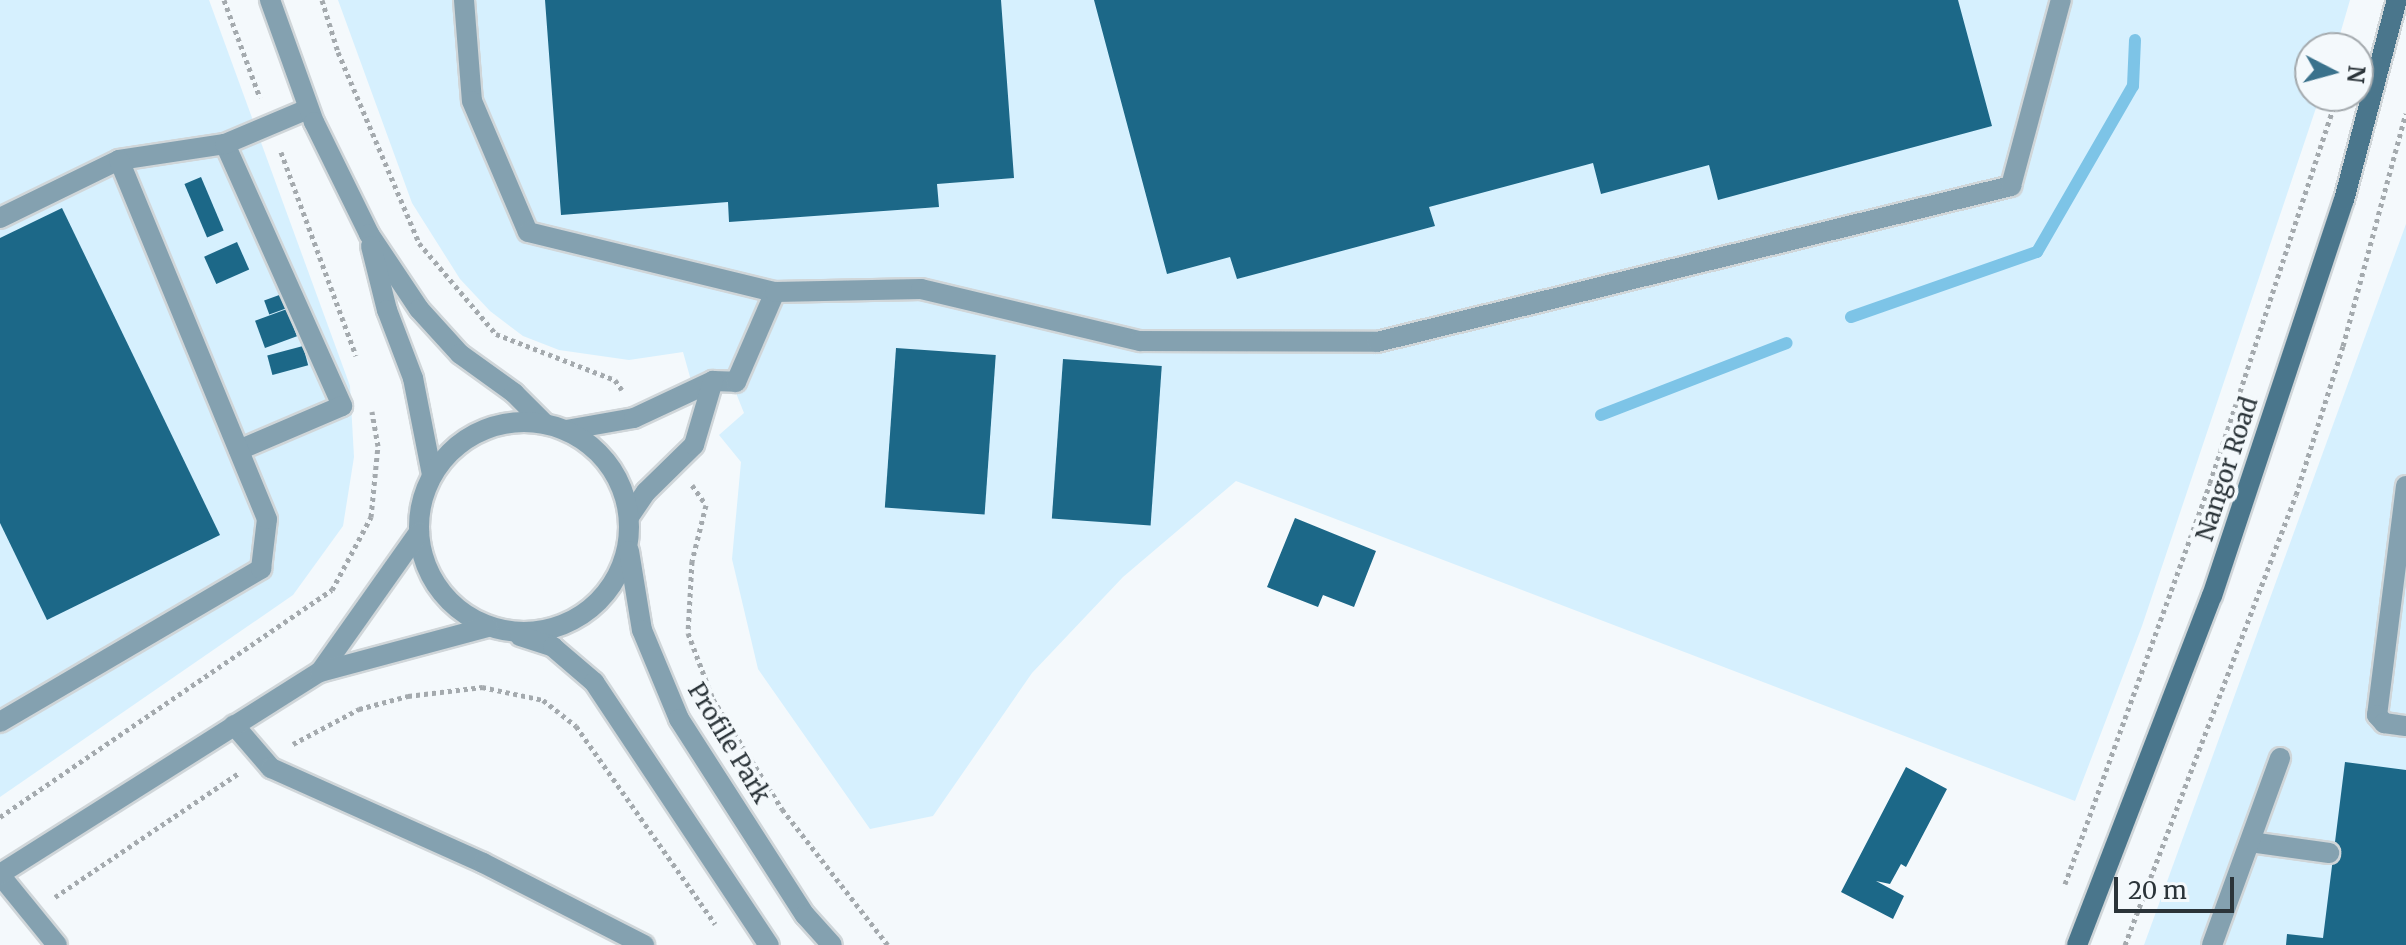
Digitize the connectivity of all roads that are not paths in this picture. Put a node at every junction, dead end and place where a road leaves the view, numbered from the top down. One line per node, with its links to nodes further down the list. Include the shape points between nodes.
1 (270, 0): 5 (street)
2 (464, 0): 10 (street, via 472,101 528,232)
3 (2061, 0): 10 (street, via 2011,186 1377,342 1140,341 921,289)
4 (2397, 0): 34 (main road, Nangor Road, via 2344,200 2212,596)
5 (308, 109): 6 (street); 9 (street)
6 (225, 144): 7 (street); 14 (street, via 342,406)
7 (119, 160): 8 (street); 14 (street)
8 (0, 218)
9 (369, 234): 12 (street, via 419,309 460,354 514,393); 15 (street, via 387,310 413,378)
10 (775, 292): 11 (street, via 736,382)
11 (713, 381): 13 (street, via 634,418); 17 (street, via 694,445 646,492)
12 (545, 424): 13 (street); 15 (street, via 487,428 455,447)
13 (566, 430): 17 (street, via 610,465)
14 (239, 450): 23 (street, via 267,519 261,569)
15 (432, 475): 18 (street)
16 (2406, 486): 25 (street, via 2377,715 2384,723)
17 (629, 517): 19 (street)
18 (419, 532): 20 (street, via 425,565 443,594); 22 (street)
19 (628, 547): 21 (street, via 618,577 599,603 573,622 543,632); 33 (street, Profile Park, via 642,630 679,719 805,915)
20 (488, 627): 21 (street); 22 (street)
21 (511, 633): 32 (street, via 553,647 594,682)
22 (320, 672): 24 (street)
23 (0, 722)
24 (234, 725): 29 (street); 31 (street, via 271,768 483,863)
25 (2406, 726)
26 (2280, 758): 27 (street)
27 (2250, 842): 28 (street); 35 (street)
28 (2329, 853)
29 (0, 875): 30 (street)
30 (57, 945)
31 (644, 945)
32 (769, 945)
33 (832, 945)
34 (2077, 945)
35 (2212, 945)

